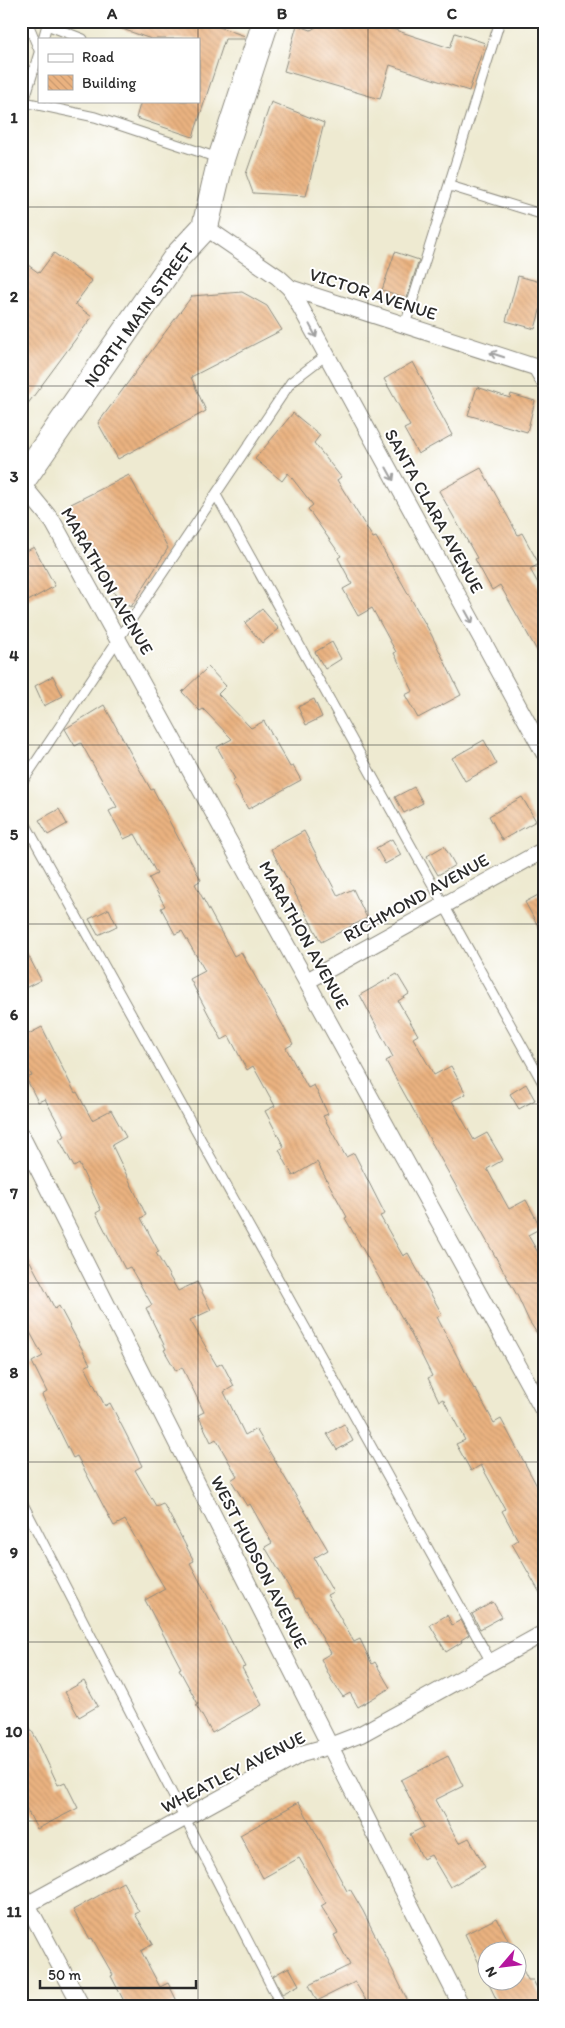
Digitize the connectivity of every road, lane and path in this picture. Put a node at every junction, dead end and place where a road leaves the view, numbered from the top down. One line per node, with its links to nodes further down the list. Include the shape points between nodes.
1 (26, 21): 7 (lane)
2 (266, 21): 12 (main road, NORTH MAIN STREET)
3 (500, 21): 13 (lane)
4 (48, 23): 5 (lane); 6 (lane)
5 (43, 38)
6 (80, 38)
7 (38, 49)
8 (38, 54): 9 (lane)
9 (24, 102): 10 (lane); 11 (lane)
10 (67, 106): 12 (lane)
11 (21, 111)
12 (221, 159): 15 (main road, NORTH MAIN STREET)
13 (450, 186): 14 (lane); 17 (lane)
14 (544, 215)
15 (204, 227): 16 (street, VICTOR AVENUE); 21 (main road, NORTH MAIN STREET, via 177,257)
16 (290, 288): 17 (street, VICTOR AVENUE); 18 (street, SANTA CLARA AVENUE, one-way to 18)
17 (404, 325): 19 (street, VICTOR AVENUE, one-way to 17)
18 (326, 356): 22 (lane, via 291,382); 24 (street, SANTA CLARA AVENUE, one-way to 24)
19 (538, 368): 20 (lane)
20 (544, 388)
21 (21, 482): 23 (street, MARATHON AVENUE, via 53,522)
22 (216, 495): 23 (lane); 28 (lane)
23 (118, 641): 25 (lane); 29 (street, MARATHON AVENUE)
24 (544, 753)
25 (21, 784)
26 (21, 816): 35 (lane)
27 (544, 850): 28 (street, RICHMOND AVENUE)
28 (444, 905): 29 (street, RICHMOND AVENUE); 30 (lane)
29 (307, 980): 32 (street, MARATHON AVENUE)
30 (544, 1085)
31 (21, 1135): 36 (street, WEST HUDSON AVENUE)
32 (544, 1412)
33 (21, 1500): 37 (lane)
34 (544, 1633): 35 (street, WHEATLEY AVENUE)
35 (491, 1662): 36 (street, WHEATLEY AVENUE, via 362,1734)
36 (330, 1746): 37 (street, WHEATLEY AVENUE, via 301,1754); 41 (street, WEST HUDSON AVENUE)
37 (185, 1818): 38 (street, WHEATLEY AVENUE); 40 (lane)
38 (23, 1902): 39 (street)
39 (82, 2007)
40 (282, 2007)
41 (462, 2007)

